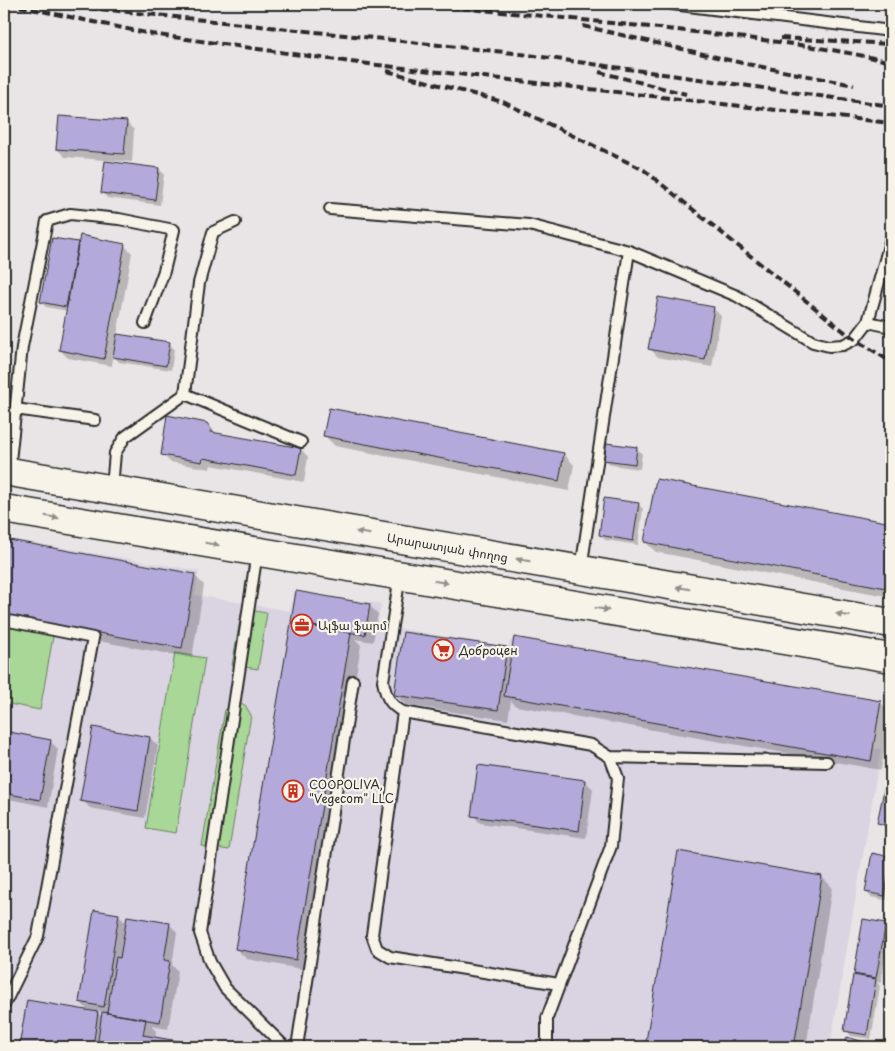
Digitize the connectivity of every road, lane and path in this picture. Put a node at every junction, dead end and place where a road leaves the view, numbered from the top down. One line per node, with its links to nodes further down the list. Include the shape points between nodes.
1 (672, 4): 2 (lane)
2 (891, 31)
3 (330, 209): 6 (lane, via 529,225)
4 (235, 222): 10 (lane, via 213,232 199,283)
5 (891, 238): 7 (lane)
6 (629, 251): 7 (lane, via 736,296 813,342 843,345 855,339); 18 (lane)
7 (868, 322): 9 (lane)
8 (145, 323): 11 (lane, via 164,272 174,230 119,219 70,214 47,222 22,347)
9 (891, 327)
10 (185, 394): 13 (lane); 15 (lane, via 125,437 115,453)
11 (15, 409): 12 (lane); 14 (lane)
12 (94, 420)
13 (301, 442)
14 (6, 471): 15 (main road, Արարատյան փողոց)
15 (112, 490): 18 (main road, Արարատյան փողոց, one-way to 15)
16 (4, 509): 17 (main road, one-way to 17)
17 (257, 551): 19 (main road); 29 (lane, via 200,932 210,962 225,988)
18 (581, 570): 21 (main road, Արարատյան փողոց, one-way to 18)
19 (400, 575): 22 (main road, one-way to 22); 24 (lane, via 383,682 386,698)
20 (4, 620): 28 (lane, via 93,638 38,936)
21 (891, 623)
22 (891, 658)
23 (353, 682): 30 (lane)
24 (403, 712): 25 (lane, via 591,745); 27 (lane, via 372,935 377,949 390,957)
25 (610, 757): 26 (lane); 27 (lane, via 618,778 611,846)
26 (827, 762)
27 (559, 984): 31 (lane, via 546,1018)
28 (4, 1005)
29 (285, 1047)
30 (297, 1047)
31 (547, 1047)

